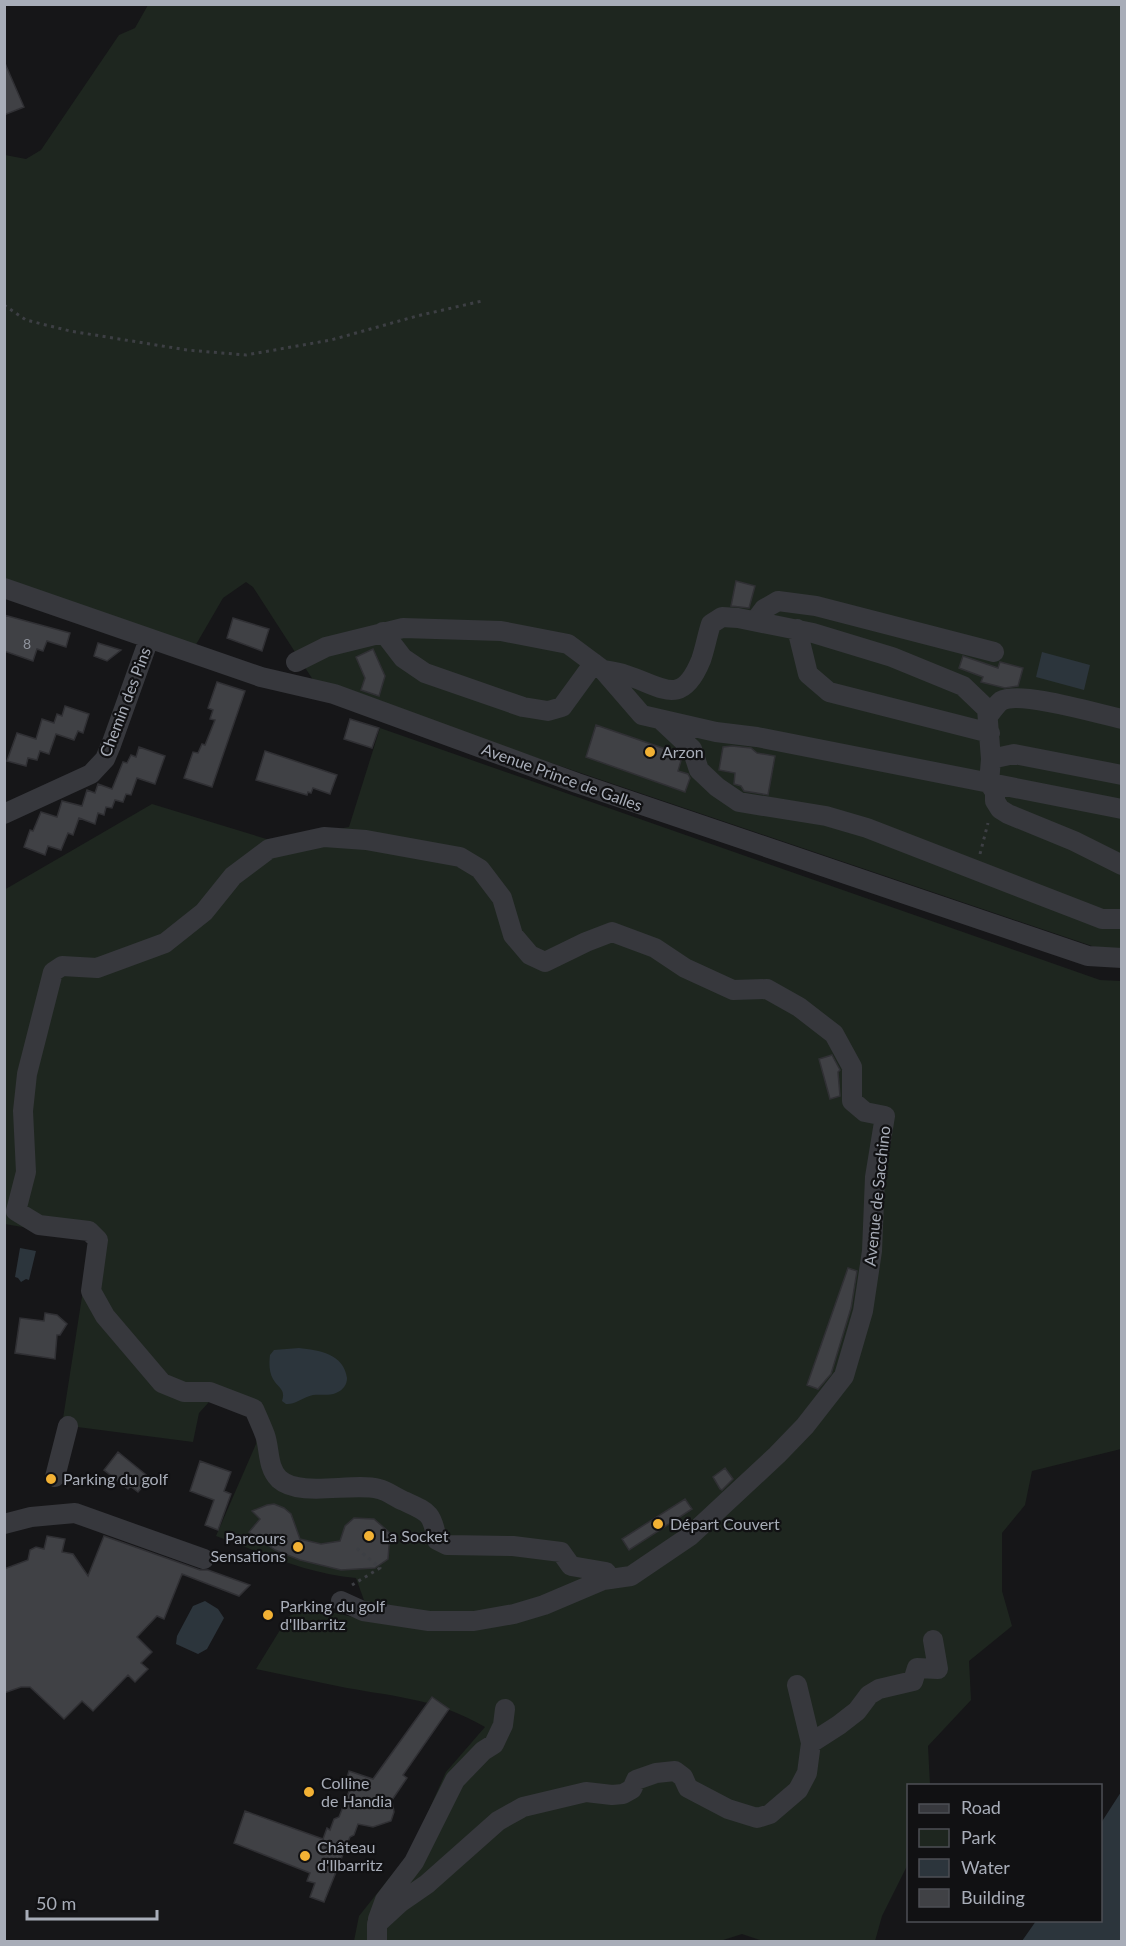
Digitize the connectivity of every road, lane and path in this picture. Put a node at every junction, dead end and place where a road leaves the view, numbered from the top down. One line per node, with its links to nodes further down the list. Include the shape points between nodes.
1 (482, 301): 2 (path, via 331,340 246,355 70,331 26,320)
2 (4, 305)
3 (4, 588): 7 (street, Avenue Prince de Galles)
4 (755, 621): 5 (street); 8 (street, via 777,601 816,606); 9 (street, via 723,617 711,624 694,675 677,690)
5 (797, 629): 13 (street, via 892,657 963,686 987,709); 13 (street, via 808,674 830,692)
6 (383, 632): 9 (street, via 403,628 501,631 568,644); 9 (street, via 403,658 425,673 523,708 548,711 562,706); 10 (street, via 326,647)
7 (149, 639): 10 (street, Avenue Prince de Galles); 20 (street, Chemin des Pins, via 105,759 92,774)
8 (994, 652)
9 (598, 667): 11 (street, via 642,715)
10 (261, 677): 24 (street, Avenue Prince de Galles, via 334,694 577,783 1088,956)
11 (660, 719): 14 (street); 15 (street)
12 (1122, 719): 13 (street, via 1036,699 1014,698 1000,701)
13 (989, 724): 16 (street)
14 (720, 732): 15 (street); 18 (street, via 757,737)
15 (692, 749): 22 (street, via 699,770 739,802 826,816)
16 (991, 759): 17 (street, via 1014,754); 18 (street)
17 (1122, 775)
18 (992, 792): 19 (street); 21 (street, via 1000,809 1008,814); 22 (path)
19 (1122, 809)
20 (4, 814)
21 (1122, 865)
22 (975, 870): 23 (street, via 1102,919)
23 (1122, 919)
24 (1122, 958)
25 (10, 1208): 31 (street, Avenue de Sacchino, via 39,1225 89,1231 98,1240 91,1291 105,1316 162,1383 184,1392 210,1392 254,1410 266,1437 270,1463 279,1479 293,1486 321,1490 339,1486 380,1489 423,1509 434,1524 437,1540 447,1545 513,1546 561,1552 571,1566 606,1572); 31 (street, Avenue de Sacchino, via 26,1172 23,1111 27,1074 53,972 62,966 97,968 165,943 204,912 233,876 269,849 324,837 366,840 460,857 480,869 502,898 513,935 530,955 545,962 612,932 655,948 733,990 767,989 799,1007 834,1034 852,1066 852,1101 865,1112 885,1116 875,1177 871,1261 863,1311 844,1376 798,1433 690,1536 631,1576)
26 (68, 1426): 27 (street)
27 (55, 1477)
28 (4, 1524): 30 (street, via 75,1513)
29 (354, 1546): 32 (path, via 380,1568)
30 (204, 1559)
31 (611, 1579): 33 (street, Avenue de Sacchino, via 514,1614 474,1622 429,1621 363,1611)
32 (354, 1583)
33 (341, 1601)
34 (933, 1640): 37 (street, via 938,1669 917,1668 913,1681 879,1689 857,1711)
35 (797, 1685): 37 (street)
36 (505, 1709): 38 (street, via 494,1744 455,1780 414,1862 385,1900)
37 (811, 1743): 38 (street, via 807,1773 798,1790 770,1814 757,1818 728,1809 688,1788 675,1771 636,1780 624,1794 586,1792 523,1808 498,1821 401,1902)
38 (377, 1933)

